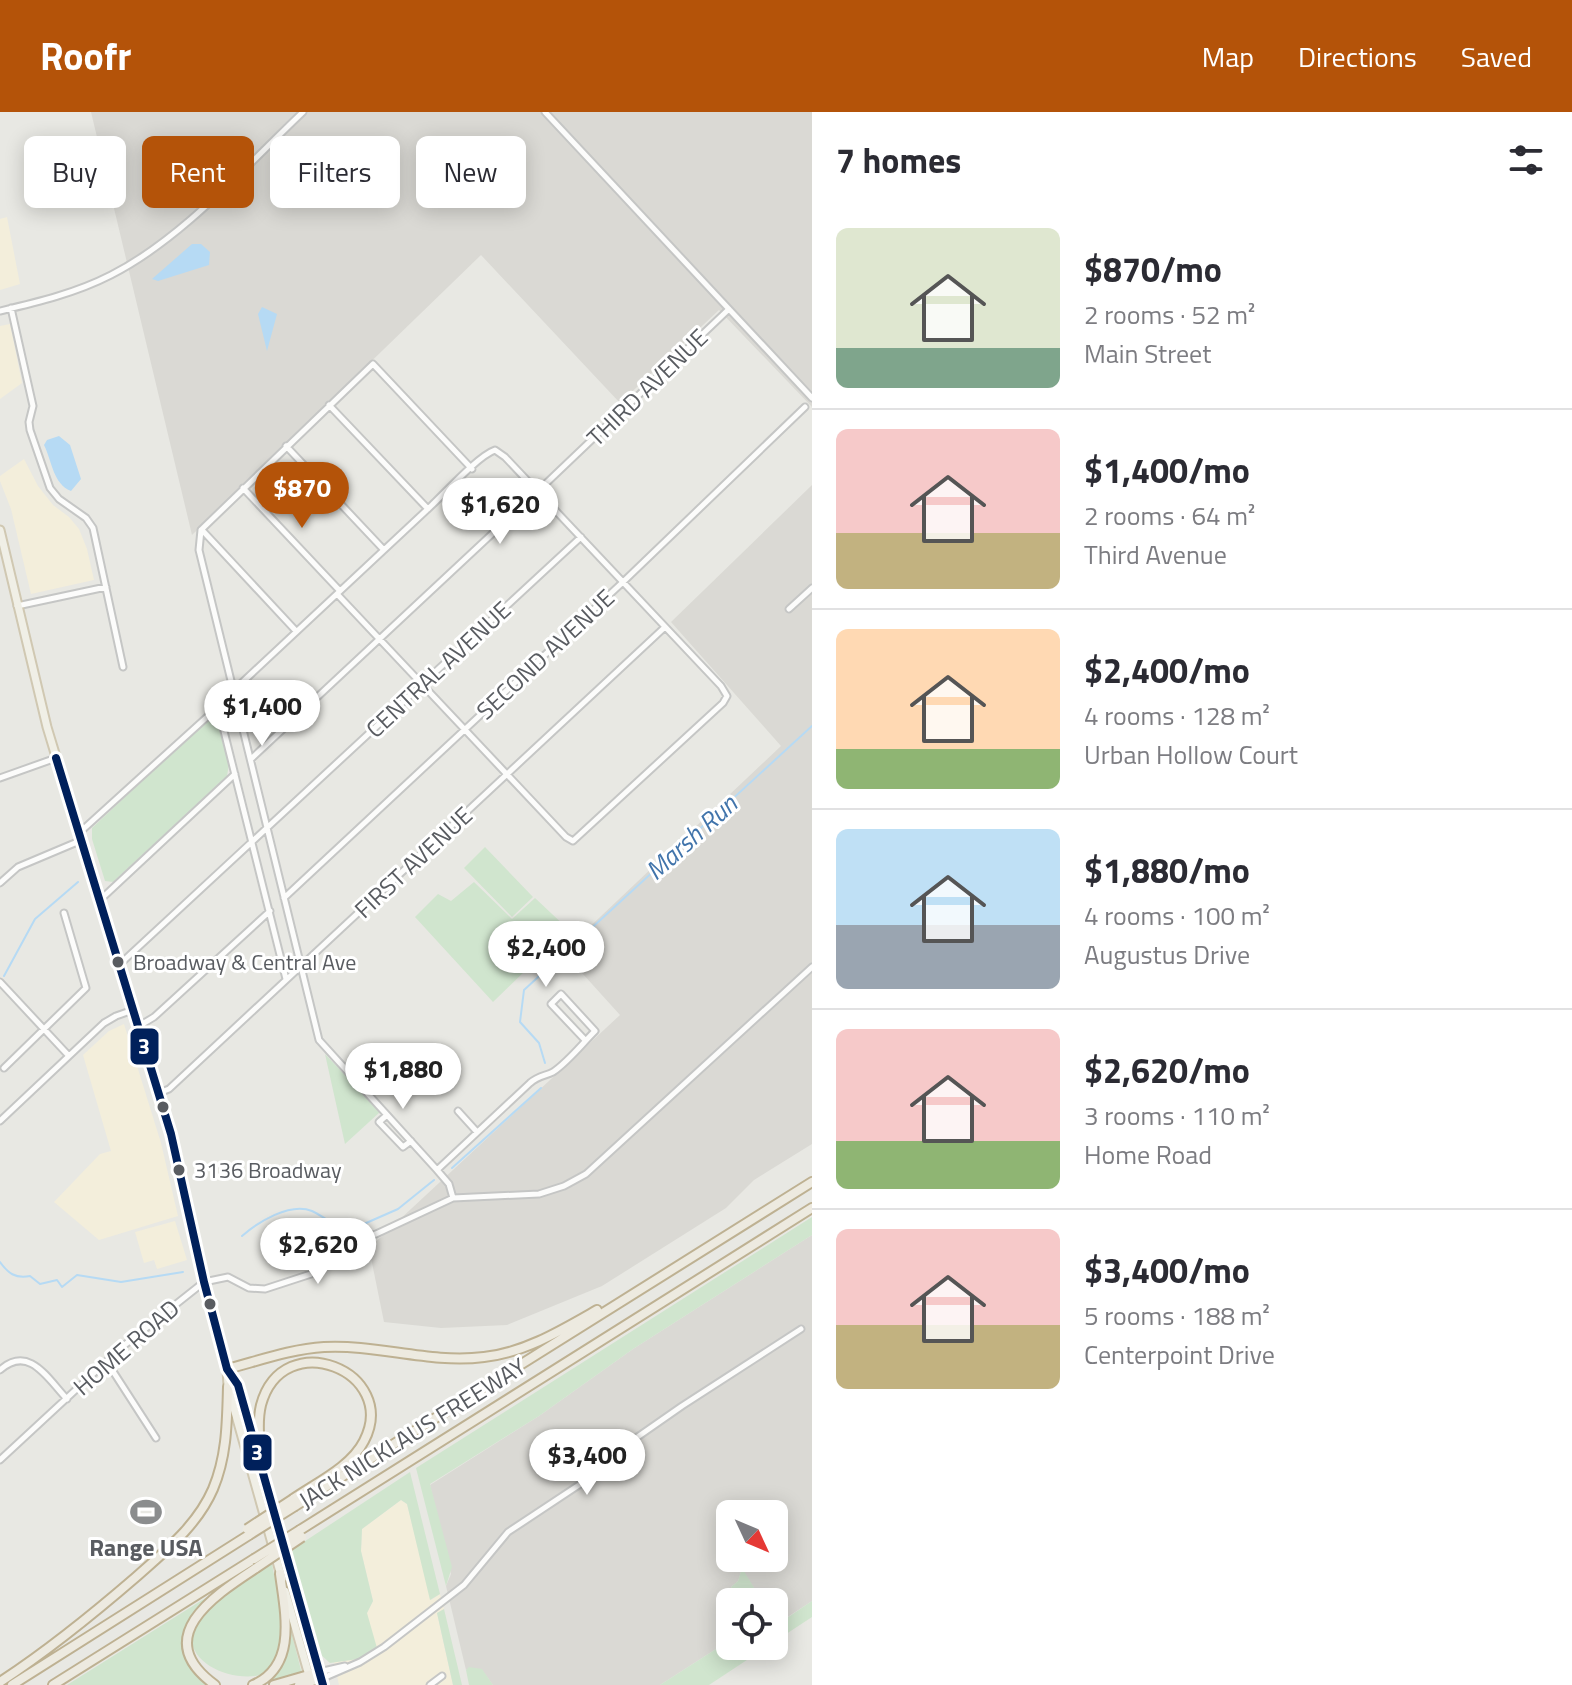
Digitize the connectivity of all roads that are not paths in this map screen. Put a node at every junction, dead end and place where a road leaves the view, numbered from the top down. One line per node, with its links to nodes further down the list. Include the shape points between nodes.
1 (303, 112): 3 (street, via 156,248 80,289)
2 (545, 112): 4 (street)
3 (11, 308): 5 (street); 19 (street, via 33,406 29,422 36,454 54,494 93,528)
4 (729, 309): 6 (street); 12 (street, THIRD AVENUE)
5 (0, 311)
6 (812, 398)
7 (329, 405): 9 (street); 10 (street, via 373,364); 13 (street)
8 (805, 407): 18 (street, SECOND AVENUE)
9 (286, 446): 11 (street); 17 (street)
10 (472, 469): 12 (street, via 495,450); 13 (street)
11 (243, 488): 15 (street); 21 (street)
12 (538, 491): 16 (street); 26 (street, THIRD AVENUE)
13 (428, 509): 17 (street)
14 (0, 530): 22 (main road)
15 (201, 530): 25 (street); 29 (street, via 199,550)
16 (581, 537): 18 (street); 28 (street, CENTRAL AVENUE)
17 (384, 550): 21 (street)
18 (623, 582): 24 (street); 30 (street, SECOND AVENUE)
19 (106, 587): 22 (street); 27 (street)
20 (812, 588): 23 (street)
21 (338, 592): 25 (street); 26 (street)
22 (17, 606): 31 (main road)
23 (789, 609)
24 (665, 627): 34 (street, FIRST AVENUE); 34 (street, via 721,686 727,696 723,703 573,841)
25 (297, 631): 29 (street)
26 (380, 639): 28 (street); 32 (street, THIRD AVENUE)
27 (123, 667)
28 (422, 684): 30 (street); 36 (street, CENTRAL AVENUE)
29 (233, 691): 32 (street)
30 (464, 729): 34 (street); 40 (street, SECOND AVENUE)
31 (56, 758): 35 (street); 37 (main road)
32 (250, 760): 36 (street)
33 (235, 774): 37 (street, via 218,707); 38 (street); 41 (street)
34 (507, 774): 45 (street, FIRST AVENUE)
35 (0, 778)
36 (266, 829): 38 (street, CENTRAL AVENUE); 40 (street)
37 (80, 837): 39 (street, via 18,867); 41 (main road)
38 (253, 842): 42 (street); 44 (street, CENTRAL AVENUE)
39 (0, 883)
40 (283, 898): 45 (street)
41 (100, 900): 44 (main road)
42 (270, 911): 47 (street); 50 (street)
43 (64, 913): 51 (street, via 86,988)
44 (120, 964): 49 (main road)
45 (301, 966): 47 (street, FIRST AVENUE); 57 (street, via 323,1047)
46 (812, 967): 63 (street, via 586,1174 539,1194)
47 (286, 980): 55 (street, FIRST AVENUE)
48 (0, 982): 51 (street)
49 (134, 1010): 50 (main road); 53 (street, via 110,1019)
50 (139, 1026): 55 (main road)
51 (45, 1030): 53 (street); 54 (street)
52 (585, 1040): 52 (street, via 595,1031 561,994 551,1004); 59 (street)
53 (69, 1056): 58 (street)
54 (4, 1068)
55 (159, 1093): 66 (main road)
56 (458, 1111): 59 (street)
57 (387, 1115): 60 (street); 60 (street, via 379,1122 403,1147)
58 (0, 1121)
59 (477, 1132): 61 (street)
60 (411, 1141): 61 (street)
61 (437, 1170): 63 (street)
62 (812, 1182): 65 (highway, JACK NICKLAUS FREEWAY)
63 (453, 1198): 66 (street, via 376,1234 336,1246 311,1274 265,1289 228,1277)
64 (812, 1208): 77 (highway, JACK NICKLAUS FREEWAY, bridge)
65 (661, 1276): 69 (highway, via 509,1352 462,1359 321,1347); 76 (highway, JACK NICKLAUS FREEWAY)
66 (204, 1282): 68 (street, HOME ROAD); 69 (main road)
67 (801, 1329): 80 (street, via 699,1394 508,1532 464,1585 384,1647)
68 (107, 1362): 72 (street, HOME ROAD); 73 (street)
69 (227, 1369): 71 (main road); 75 (main road, via 238,1385)
70 (0, 1370): 72 (street, via 14,1360 26,1360)
71 (228, 1387): 78 (main road); 82 (highway, via 222,1462 195,1519 80,1626)
72 (67, 1399): 74 (street, HOME ROAD)
73 (156, 1438)
74 (0, 1460)
75 (263, 1473): 76 (highway, via 260,1408 273,1381 284,1371 311,1362 347,1372 367,1400 368,1433 349,1460); 80 (main road)
76 (294, 1503): 83 (highway, JACK NICKLAUS FREEWAY, bridge)
77 (255, 1563): 84 (highway, JACK NICKLAUS FREEWAY); 85 (highway, via 210,1600 189,1632 190,1653 199,1672)
78 (280, 1574): 81 (main road); 86 (highway, via 286,1632 282,1657)
79 (442, 1676): 89 (street)
80 (321, 1678): 81 (highway)
81 (311, 1681): 87 (highway); 88 (highway)
82 (0, 1682)
83 (12, 1685)
84 (53, 1685)
85 (215, 1685)
86 (253, 1685)
87 (274, 1685)
88 (299, 1685)
89 (430, 1685)

